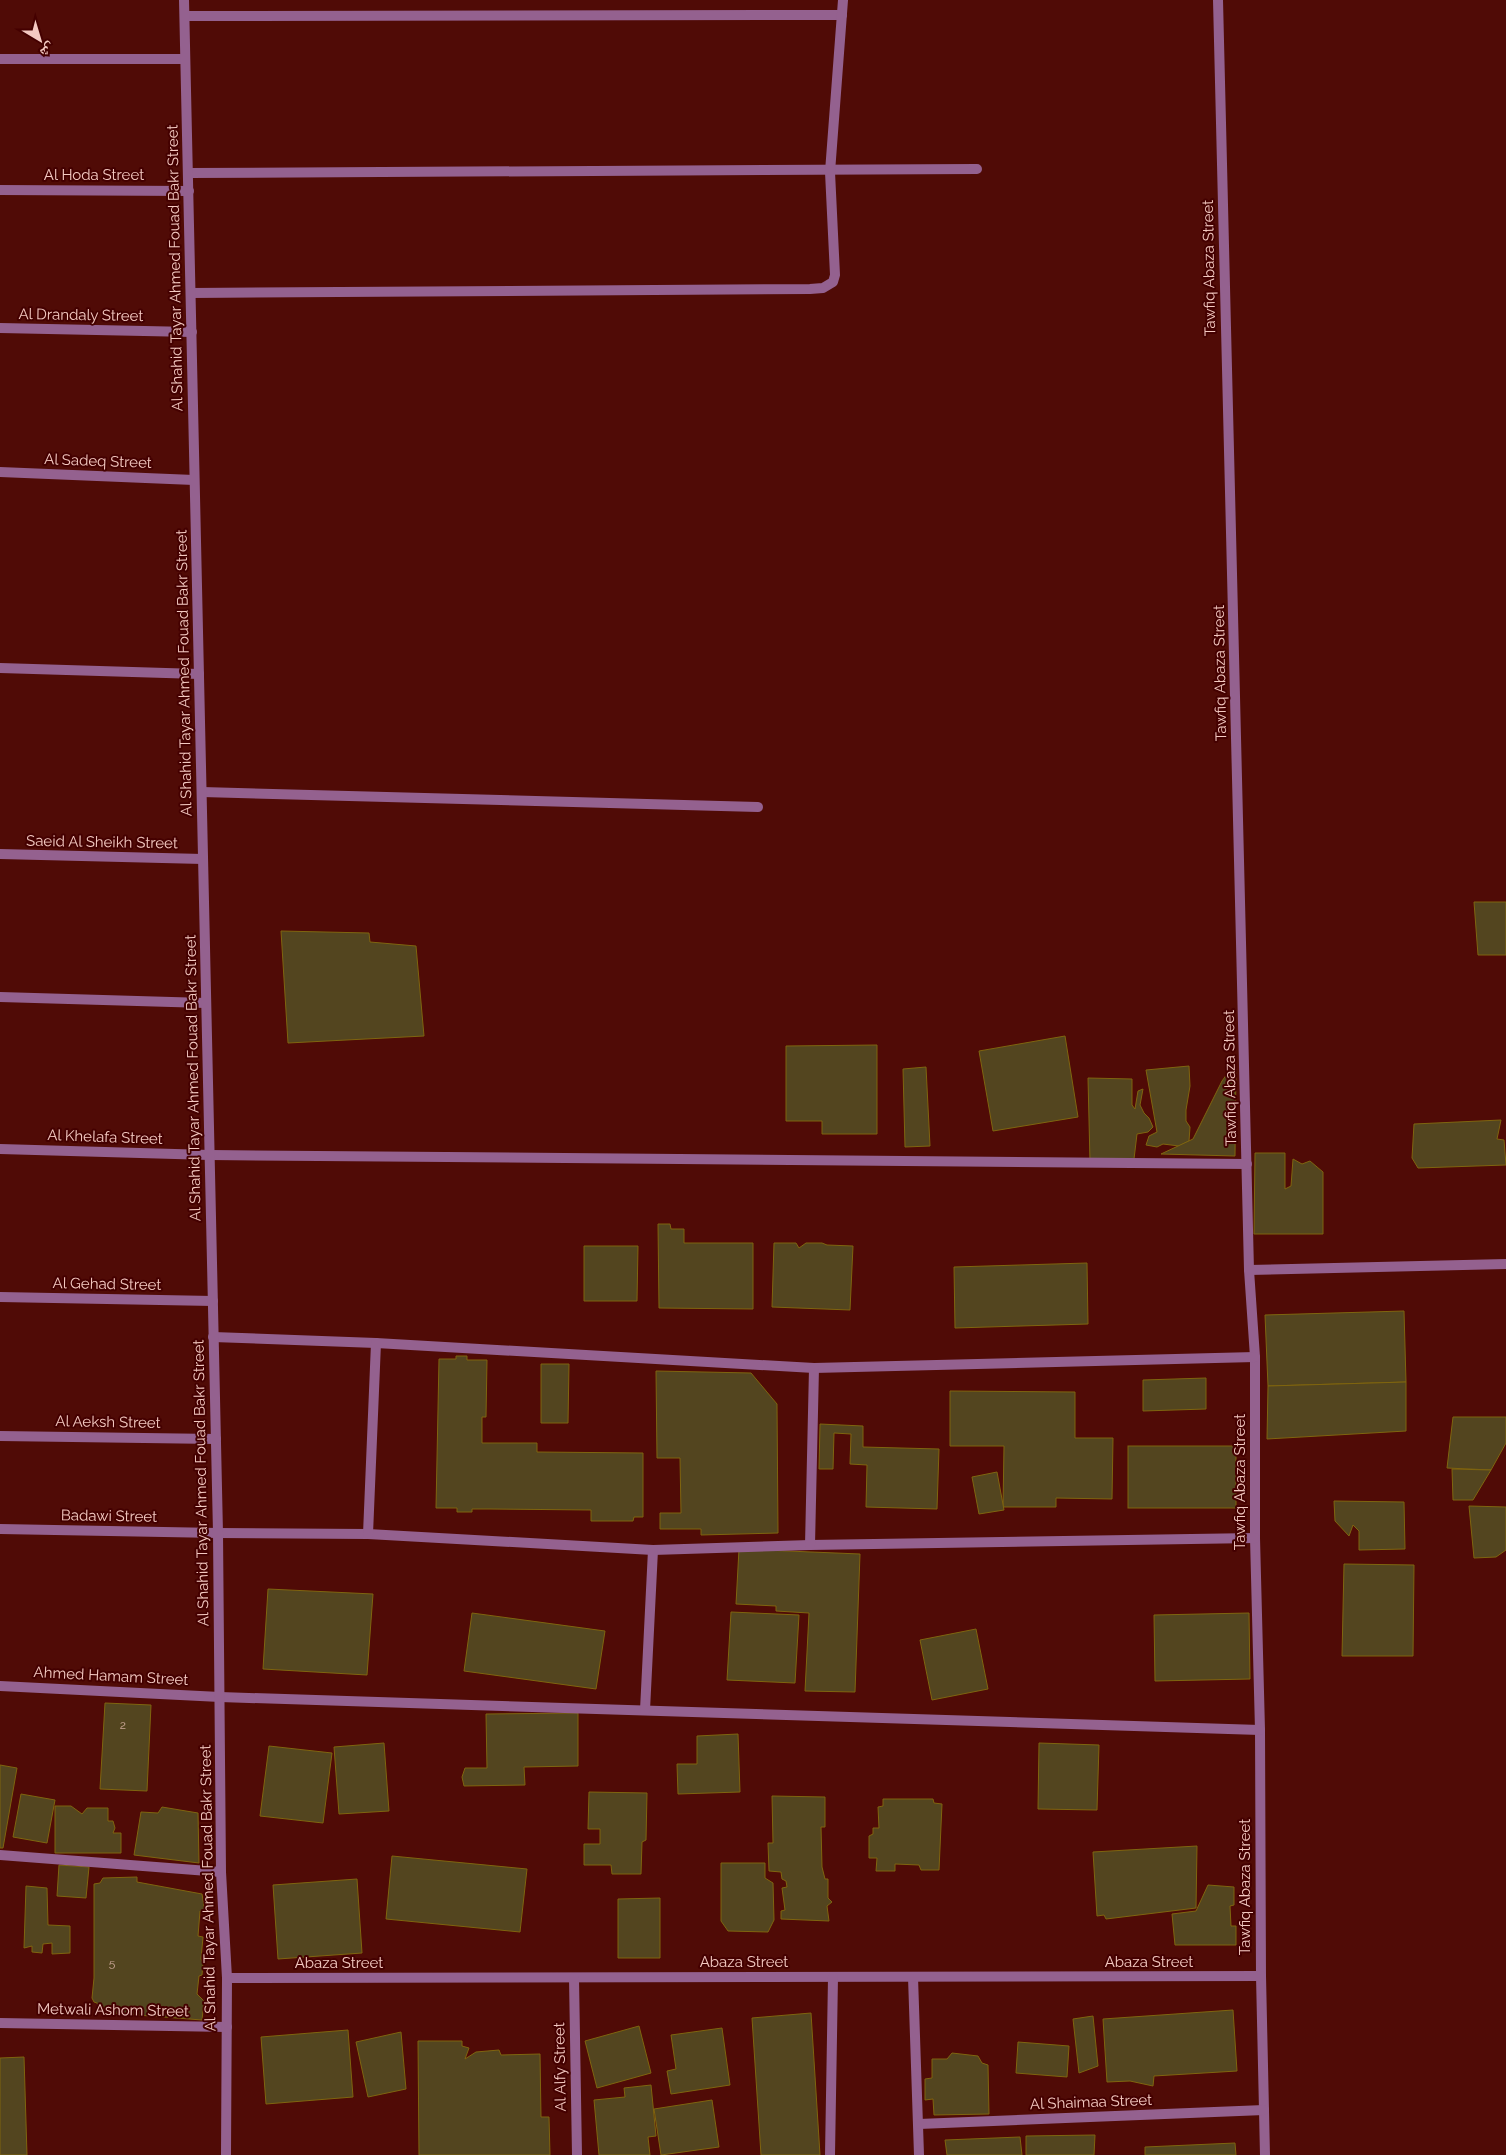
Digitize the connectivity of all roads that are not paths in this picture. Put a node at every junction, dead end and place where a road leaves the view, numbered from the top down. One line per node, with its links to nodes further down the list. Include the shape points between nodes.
1 (184, 0): 5 (street, Al Shahid Tayar Ahmed Fouad Bakr Street)
2 (843, 0): 4 (street)
3 (1218, 0): 28 (street, Tawfiq Abaza Street)
4 (842, 15): 5 (street); 9 (street)
5 (184, 16): 7 (street, Al Shahid Tayar Ahmed Fouad Bakr Street)
6 (0, 59): 7 (street)
7 (186, 59): 10 (street, Al Shahid Tayar Ahmed Fouad Bakr Street)
8 (977, 170): 9 (street)
9 (830, 172): 10 (street); 13 (street, via 836,275 833,282 823,288)
10 (188, 173): 12 (street, Al Shahid Tayar Ahmed Fouad Bakr Street)
11 (0, 190): 12 (street, Al Hoda Street)
12 (189, 191): 13 (street, Al Shahid Tayar Ahmed Fouad Bakr Street)
13 (190, 293): 15 (street, Al Shahid Tayar Ahmed Fouad Bakr Street)
14 (0, 328): 15 (street, Al Drandaly Street)
15 (192, 332): 17 (street, Al Shahid Tayar Ahmed Fouad Bakr Street)
16 (0, 472): 17 (street, Al Sadeq Street)
17 (194, 480): 19 (street, Al Shahid Tayar Ahmed Fouad Bakr Street)
18 (0, 668): 19 (street)
19 (199, 674): 20 (street, Al Shahid Tayar Ahmed Fouad Bakr Street)
20 (202, 792): 21 (street); 23 (street, Al Shahid Tayar Ahmed Fouad Bakr Street)
21 (758, 807)
22 (0, 854): 23 (street, Saeid Al Sheikh Street)
23 (203, 859): 25 (street, Al Shahid Tayar Ahmed Fouad Bakr Street)
24 (0, 997): 25 (street)
25 (206, 1003): 27 (street, Al Shahid Tayar Ahmed Fouad Bakr Street)
26 (0, 1149): 27 (street, Al Khelafa Street)
27 (210, 1155): 28 (street, Al Khelafa Street); 32 (street, Al Shahid Tayar Ahmed Fouad Bakr Street)
28 (1247, 1164): 30 (street, Tawfiq Abaza Street)
29 (1506, 1264): 30 (street)
30 (1249, 1270): 35 (street, Tawfiq Abaza Street)
31 (0, 1297): 32 (street, Al Gehad Street)
32 (213, 1301): 33 (street, Al Shahid Tayar Ahmed Fouad Bakr Street)
33 (213, 1338): 34 (street); 38 (street, Al Shahid Tayar Ahmed Fouad Bakr Street)
34 (376, 1343): 36 (street); 41 (street)
35 (1255, 1357): 36 (street); 42 (street, Tawfiq Abaza Street)
36 (814, 1368): 43 (street)
37 (0, 1436): 38 (street, Al Aeksh Street)
38 (216, 1439): 40 (street, Al Shahid Tayar Ahmed Fouad Bakr Street)
39 (0, 1529): 40 (street, Badawi Street)
40 (218, 1533): 41 (street, Badawi Street); 46 (street, Al Shahid Tayar Ahmed Fouad Bakr Street)
41 (368, 1534): 44 (street, Badawi Street)
42 (1255, 1538): 43 (street, Badawi Street); 48 (street, Tawfiq Abaza Street)
43 (810, 1545): 44 (street, Badawi Street)
44 (653, 1550): 47 (street)
45 (0, 1686): 46 (street, Ahmed Hamam Street)
46 (220, 1697): 47 (street, Ahmed Hamam Street); 50 (street, Al Shahid Tayar Ahmed Fouad Bakr Street)
47 (645, 1710): 48 (street, Ahmed Hamam Street)
48 (1260, 1730): 51 (street, Tawfiq Abaza Street)
49 (0, 1855): 50 (street)
50 (221, 1872): 54 (street, Al Shahid Tayar Ahmed Fouad Bakr Street)
51 (1261, 1976): 53 (street, Abaza Street); 58 (street, Tawfiq Abaza Street)
52 (833, 1977): 53 (street, Abaza Street); 55 (street, Abaza Street); 62 (street)
53 (913, 1977): 59 (street)
54 (227, 1978): 55 (street, Abaza Street); 57 (street, Al Shahid Tayar Ahmed Fouad Bakr Street)
55 (574, 1978): 61 (street, Al Alfy Street)
56 (0, 2024): 57 (street, Metwali Ashom Street)
57 (226, 2027): 60 (street, Al Shahid Tayar Ahmed Fouad Bakr Street)
58 (1264, 2110): 59 (street, Al Shaimaa Street); 64 (street, Tawfiq Abaza Street)
59 (919, 2124): 63 (street)
60 (226, 2155)
61 (577, 2155)
62 (830, 2155)
63 (919, 2155)
64 (1265, 2155)

